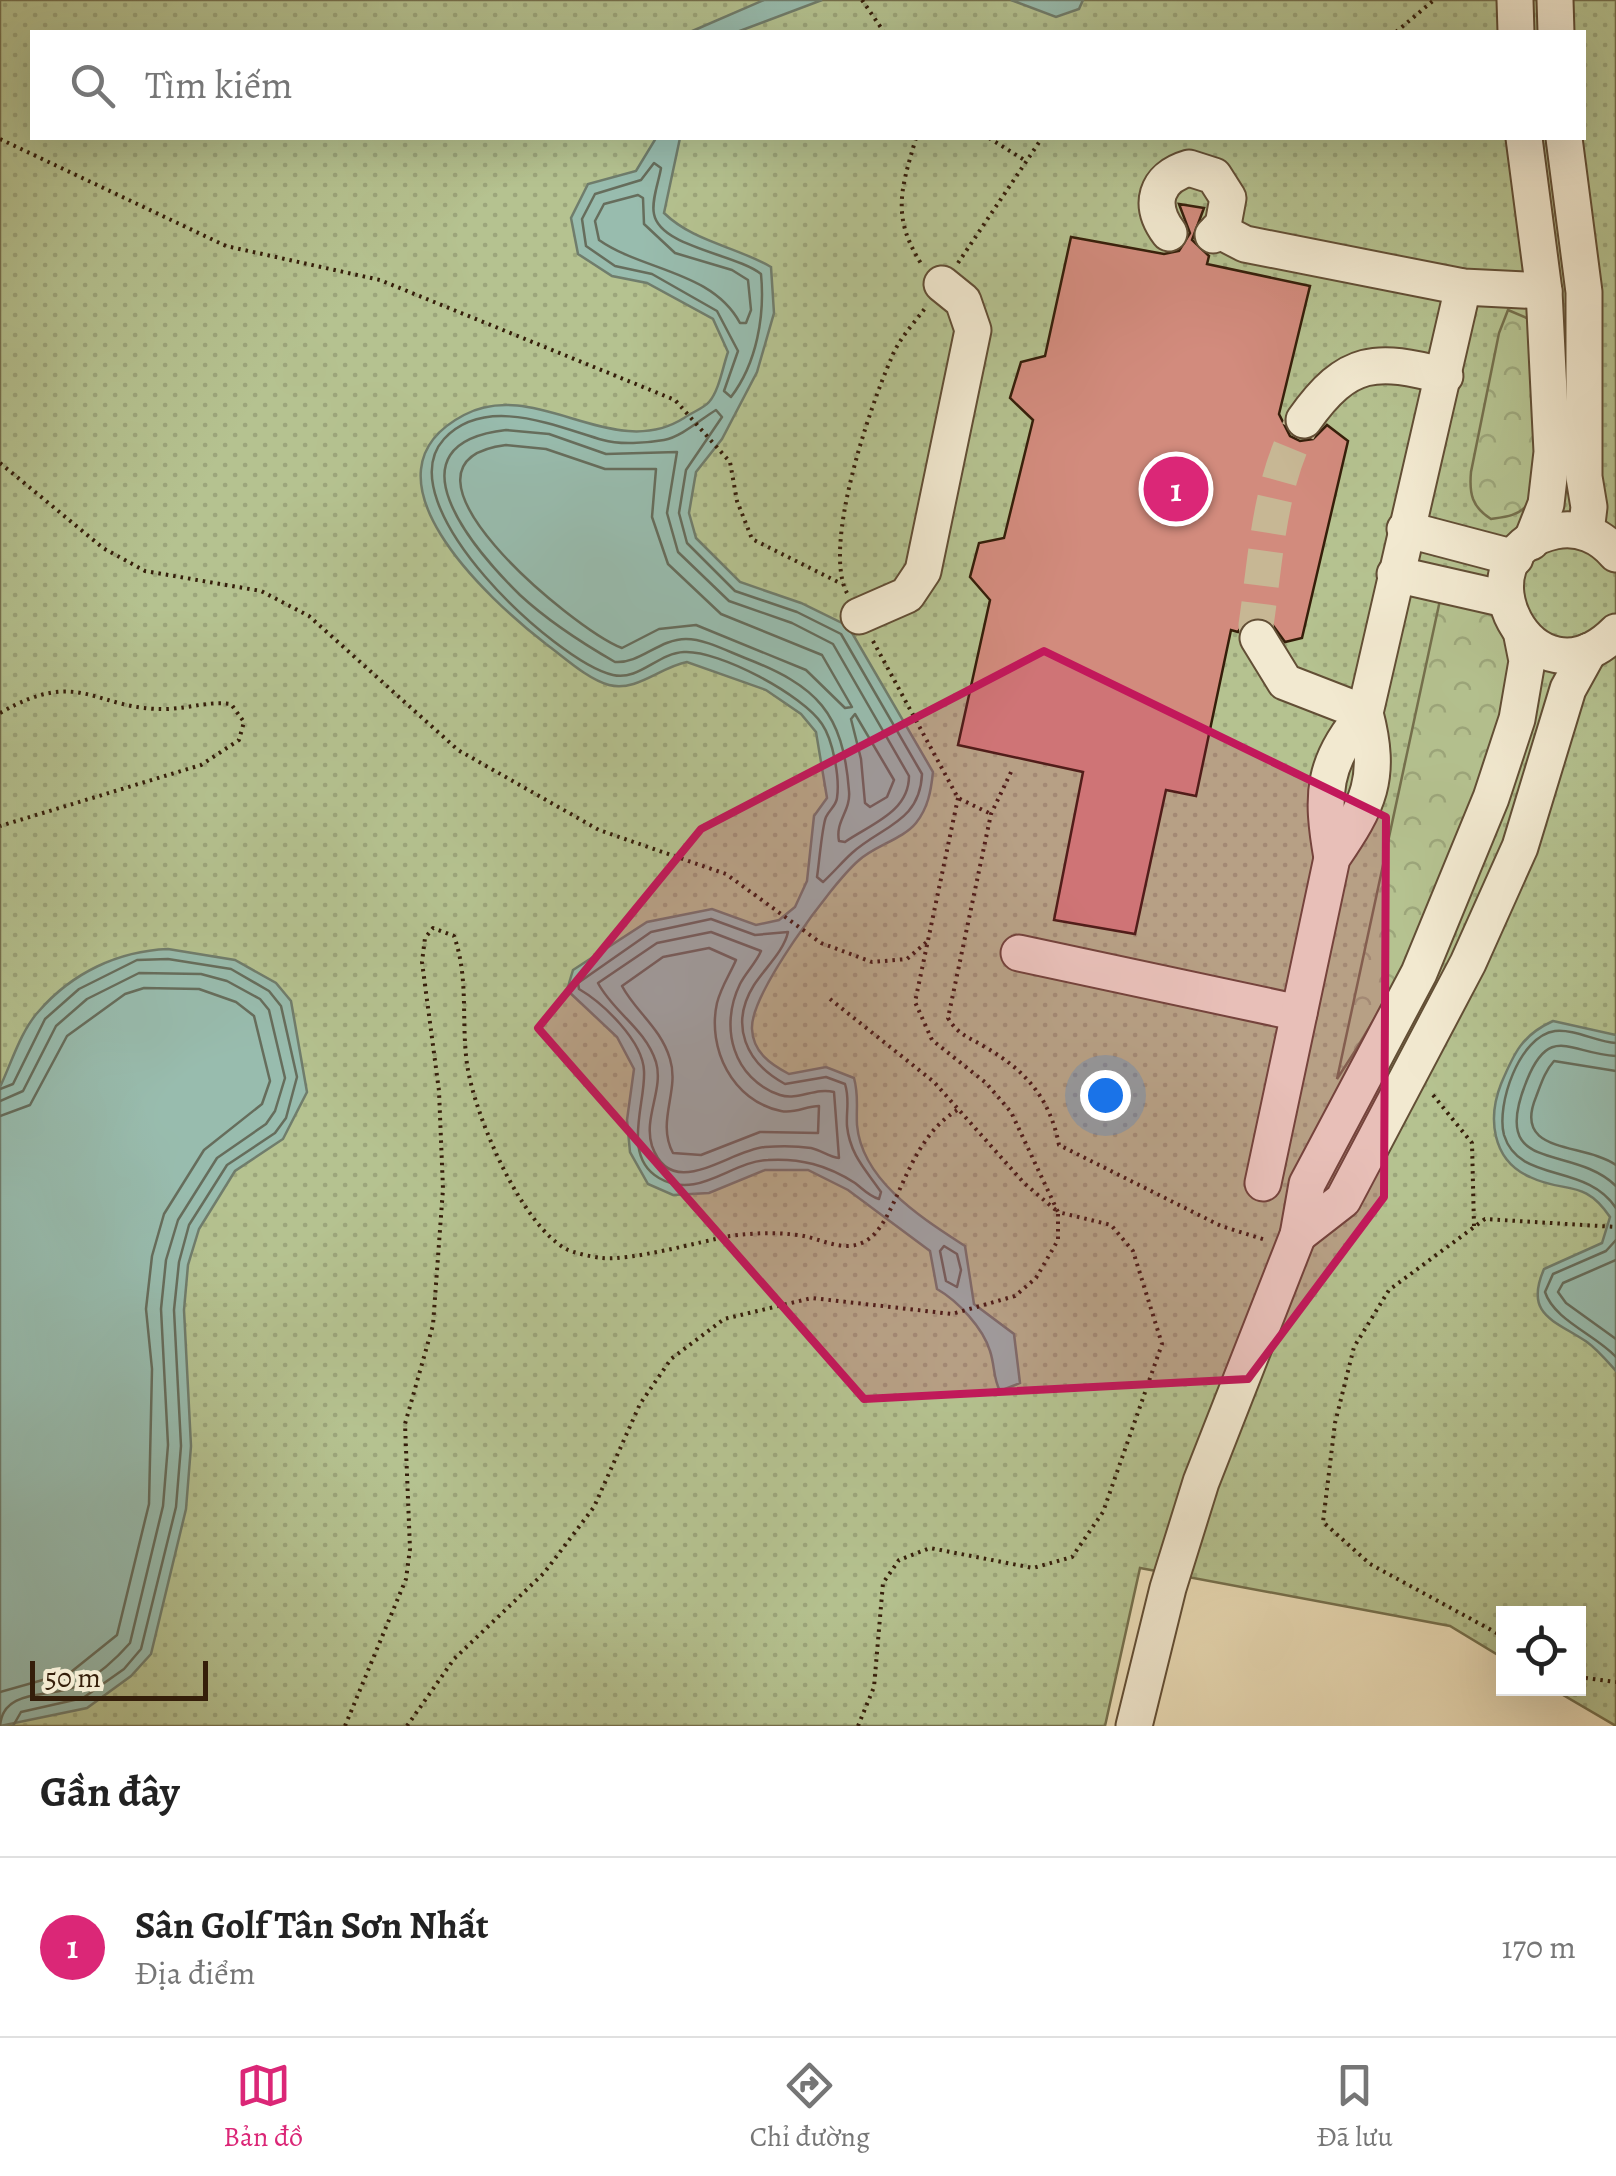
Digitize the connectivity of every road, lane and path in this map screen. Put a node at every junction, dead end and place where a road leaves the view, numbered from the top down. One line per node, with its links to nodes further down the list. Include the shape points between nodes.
1 (862, 0): 5 (path)
2 (1434, 0): 6 (path)
3 (1515, 0): 7 (street)
4 (1555, 0): 8 (street)
5 (883, 30)
6 (1398, 30)
7 (1516, 30)
8 (1556, 30)
9 (0, 138): 29 (path, via 226,246 380,280 674,400 730,462 752,539)
10 (915, 140): 18 (path, via 899,199 905,239)
11 (993, 140): 14 (path)
12 (1524, 140): 16 (street)
13 (1564, 140): 15 (street)
14 (1026, 161)
15 (1570, 180): 16 (street); 25 (street, via 1584,292)
16 (1529, 186): 20 (street)
17 (1169, 233): 19 (street, via 1158,218 1158,191 1189,168 1202,170 1224,186 1228,212 1215,232 1245,244)
18 (936, 281): 31 (street, via 964,302 973,330 923,571 907,594)
19 (1463, 287): 20 (street); 21 (street)
20 (1544, 291): 26 (street, via 1552,482)
21 (1445, 376): 22 (street, via 1393,362 1362,366 1322,394); 24 (street)
22 (1304, 420)
23 (0, 464): 40 (path, via 103,548 145,571 261,591 309,616 458,750 599,830 726,874 821,944 872,962 907,960)
24 (1405, 529): 26 (street); 28 (street)
25 (1586, 532): 26 (street, via 1557,530); 27 (street)
26 (1523, 550): 30 (street)
27 (1616, 554)
28 (1395, 574): 30 (street); 36 (street)
29 (842, 584)
30 (1505, 599): 32 (street)
31 (859, 616)
32 (1522, 636): 34 (street, via 1554,654); 42 (street, via 1527,661 1517,719 1456,888)
33 (1258, 638): 36 (street, via 1286,682)
34 (1602, 642): 44 (street, via 1568,689 1520,847)
35 (0, 713): 39 (path, via 32,695 80,690 170,709 205,700 231,704 244,722 238,740 201,765)
36 (1365, 713): 45 (street, via 1376,755 1362,814 1332,858)
37 (1012, 772): 52 (path, via 991,814 968,906 949,1000 948,1018 957,1033 1020,1070 1054,1120 1059,1144 1222,1226)
38 (958, 798): 40 (path)
39 (0, 826)
40 (929, 940): 49 (path, via 914,1002 932,1040 1011,1112)
41 (1019, 953): 45 (street)
42 (1408, 992): 44 (street); 52 (street, via 1306,1184)
43 (830, 998): 47 (path, via 901,1052)
44 (1444, 1009): 46 (street)
45 (1299, 1013): 48 (street)
46 (1407, 1081): 50 (path, via 1437,1097 1472,1144); 52 (street, via 1343,1200)
47 (959, 1109): 49 (path); 56 (path, via 932,1129 880,1227 859,1245 759,1232 605,1259 565,1248 506,1175 480,1120 467,1063 463,961 454,936 433,928 422,962 440,1091 444,1189 432,1325 404,1424 410,1550 406,1579)
48 (1262, 1182)
49 (1058, 1212): 57 (path, via 1058,1240 1036,1278 1014,1296 952,1314 812,1298 724,1319 710,1329 671,1360 640,1404 594,1507 564,1547 454,1659); 58 (path, via 1112,1226 1132,1251 1162,1344 1103,1512 1072,1557 1033,1568 930,1548 899,1560 883,1583 874,1687)
50 (1474, 1226): 51 (path, via 1485,1220); 53 (path, via 1389,1290 1354,1347 1334,1423 1323,1522 1370,1564)
51 (1616, 1227)
52 (1296, 1241): 59 (street, via 1201,1482)
53 (1496, 1633)
54 (1586, 1679): 55 (path)
55 (1616, 1682)
56 (345, 1726)
57 (408, 1726)
58 (858, 1726)
59 (1134, 1726)

